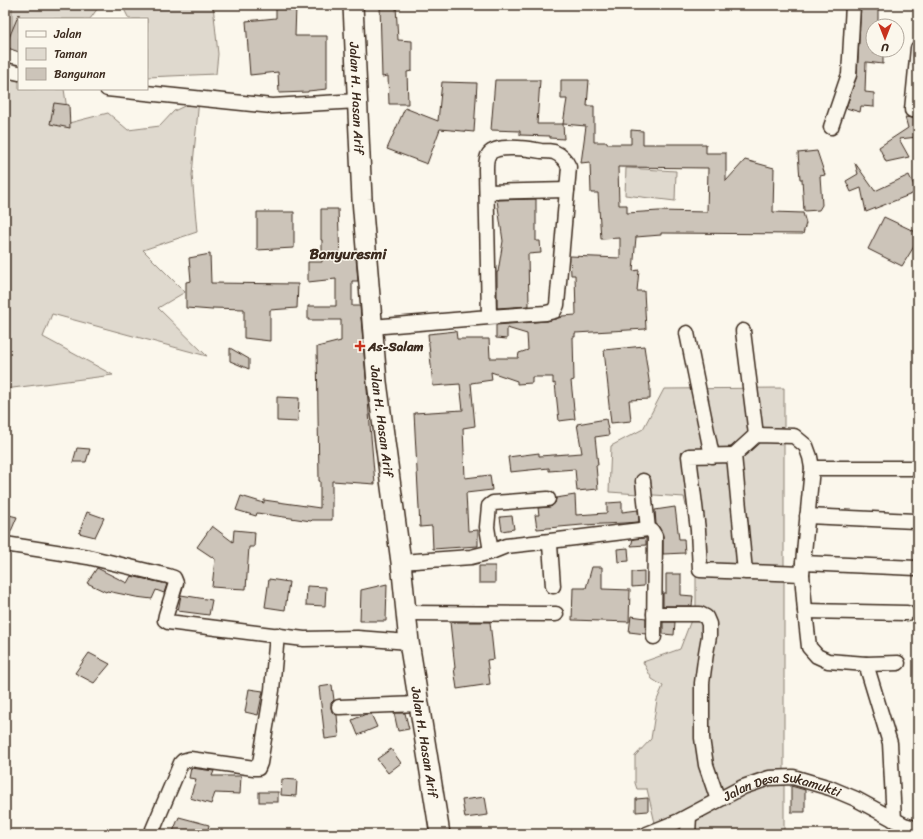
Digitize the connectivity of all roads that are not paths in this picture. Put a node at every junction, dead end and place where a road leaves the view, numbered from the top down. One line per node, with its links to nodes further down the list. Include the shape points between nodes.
1 (353, 5): 7 (main road, Jalan H. Hasan Arif)
2 (853, 5): 9 (street, via 847,80)
3 (918, 48): 8 (street, via 912,110)
4 (5, 70): 5 (street)
5 (18, 73)
6 (117, 90): 7 (street, via 272,106)
7 (358, 102): 13 (main road, Jalan H. Hasan Arif, via 362,200)
8 (918, 109)
9 (831, 127)
10 (567, 190): 11 (street); 11 (street, via 569,167 564,158 554,152 505,148 491,152 488,157); 12 (street, via 555,310 546,313)
11 (487, 192): 12 (street)
12 (489, 317): 13 (street)
13 (372, 328): 29 (main road, Jalan H. Hasan Arif)
14 (743, 331): 16 (street)
15 (686, 333): 18 (street)
16 (756, 435): 17 (street); 19 (street, via 794,436 806,446)
17 (734, 455): 18 (street); 32 (street)
18 (712, 456): 32 (street, via 689,456 700,570)
19 (812, 468): 20 (street); 23 (street)
20 (912, 468)
21 (642, 482): 25 (street)
22 (548, 498): 28 (street, via 493,503 489,506 487,527)
23 (807, 516): 24 (street); 30 (street)
24 (915, 521)
25 (648, 529): 26 (street); 38 (street, via 655,536)
26 (542, 542): 28 (street, via 506,546); 33 (street, via 550,546)
27 (5, 544): 39 (street, via 88,557 174,578 176,583 165,620 168,622)
28 (491, 552): 29 (street, via 471,557)
29 (401, 562): 35 (main road, Jalan H. Hasan Arif)
30 (803, 568): 31 (street); 32 (street); 34 (street)
31 (916, 568)
32 (745, 572)
33 (553, 586)
34 (804, 611): 36 (street); 43 (street, via 810,647 817,656 828,661)
35 (406, 613): 37 (street); 41 (main road, Jalan H. Hasan Arif)
36 (907, 613)
37 (556, 614)
38 (654, 614): 40 (street); 46 (street, via 700,614 706,617 709,636 702,683 702,738 706,765)
39 (277, 635): 41 (street); 50 (street, via 272,690 258,768 190,759 183,761)
40 (654, 638)
41 (409, 642): 44 (main road, Jalan H. Hasan Arif)
42 (898, 663): 43 (street)
43 (866, 664): 48 (street, via 890,744)
44 (419, 704): 45 (street); 51 (main road, Jalan H. Hasan Arif)
45 (340, 707)
46 (718, 800): 47 (street, Jalan Desa Sukamukti); 48 (street, Jalan Desa Sukamukti, via 743,787 769,778 793,777 856,799)
47 (689, 816): 52 (street, Jalan Desa Sukamukti); 53 (street)
48 (894, 820): 49 (street, Jalan Desa Sukamukti)
49 (918, 829)
50 (151, 834)
51 (440, 834)
52 (646, 834)
53 (688, 834)

